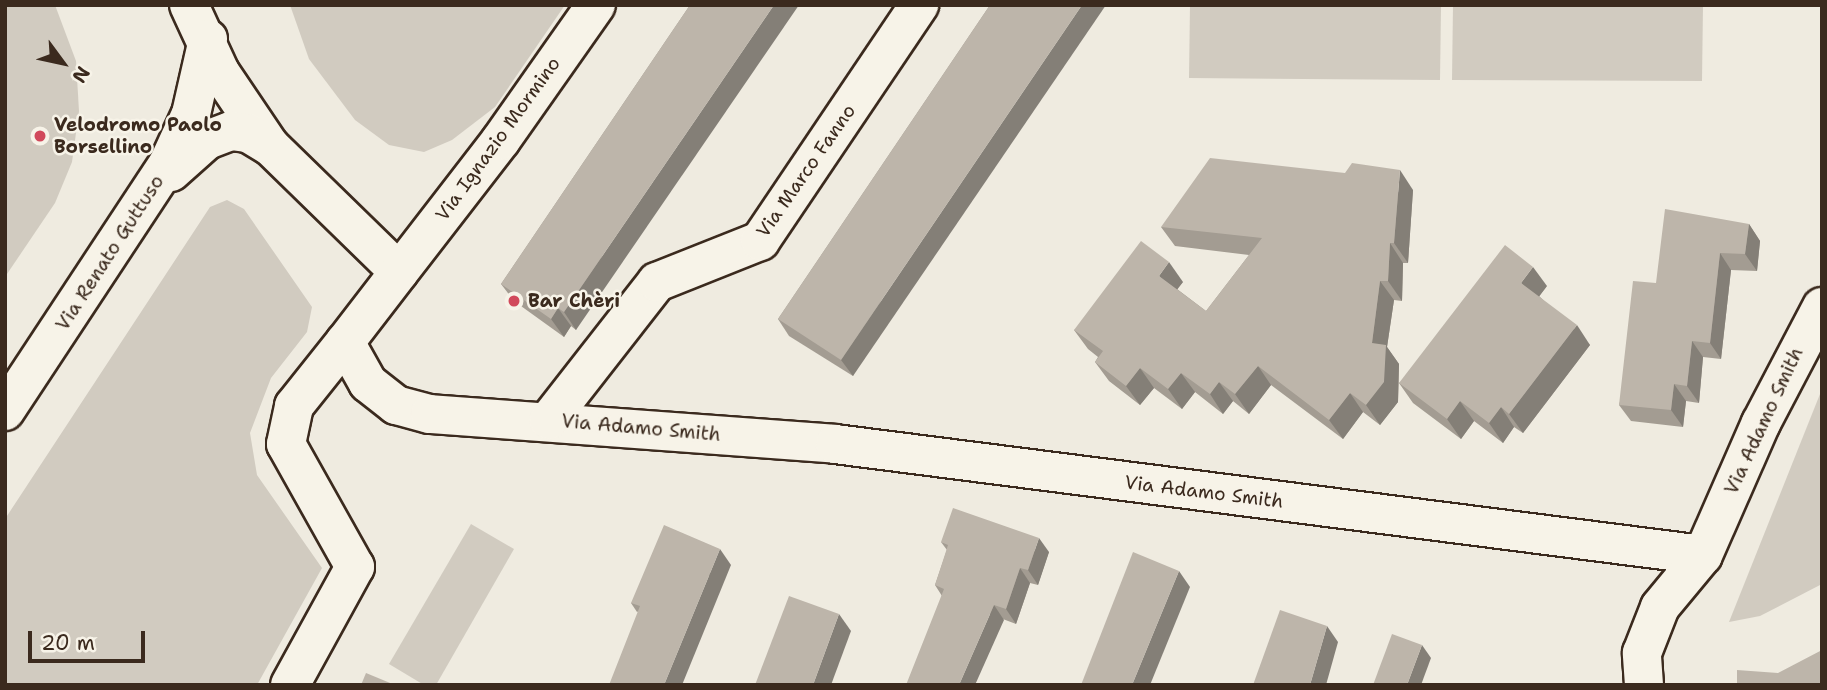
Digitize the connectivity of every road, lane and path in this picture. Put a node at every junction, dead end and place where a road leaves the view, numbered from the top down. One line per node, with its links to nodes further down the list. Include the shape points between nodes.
1 (189, 5): 5 (street)
2 (212, 5): 5 (street, Via Renato Guttuso)
3 (596, 5): 8 (street, Via Ignazio Mormino, via 501,140)
4 (919, 5): 12 (street, Via Marco Fanno, via 760,241 657,282)
5 (208, 45): 6 (street, via 220,72); 7 (street, Via Renato Guttuso, via 191,114 168,164)
6 (270, 146): 7 (street, via 248,133 231,131 207,140 180,162); 8 (street)
7 (137, 212): 11 (street, Via Renato Guttuso)
8 (399, 272): 10 (street, Via Ignazio Mormino)
9 (1822, 307): 13 (street, Via Adamo Smith, via 1761,423)
10 (345, 342): 12 (street, Via Adamo Smith, via 368,383 397,405 430,414); 14 (street, Via Ignazio Mormino, via 295,405 286,444 355,567)
11 (5, 411)
12 (549, 420): 13 (street, Via Adamo Smith, via 835,444)
13 (1703, 555): 15 (street, via 1660,607 1642,653)
14 (290, 685)
15 (1644, 685)

